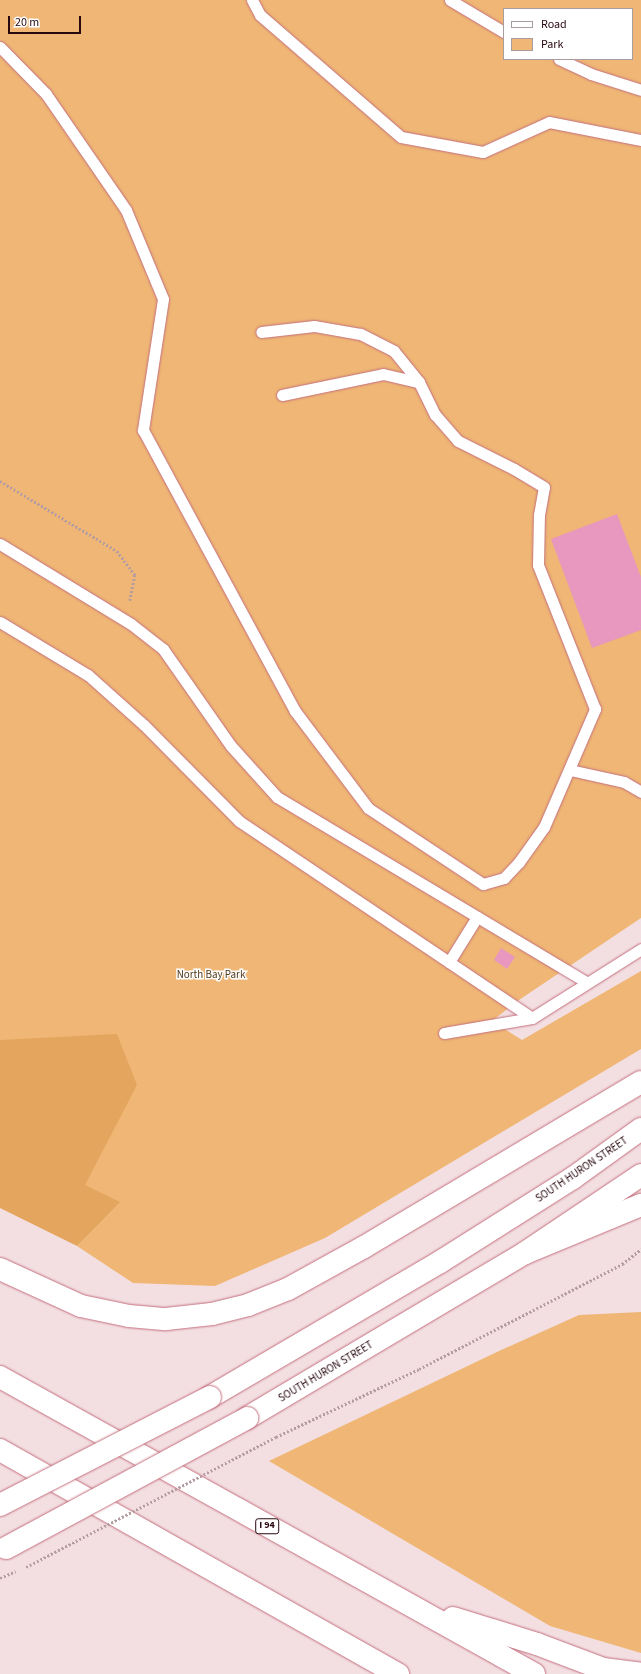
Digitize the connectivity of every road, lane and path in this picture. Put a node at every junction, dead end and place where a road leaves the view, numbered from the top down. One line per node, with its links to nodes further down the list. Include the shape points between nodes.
1 (252, 0): 7 (lane, via 260,15 401,137 483,152 549,122)
2 (450, 0): 3 (lane)
3 (503, 31)
4 (0, 47): 15 (lane, via 46,94 126,210 163,299 143,430 295,711 368,808 483,884 504,878 519,862 544,827)
5 (561, 60): 6 (lane, via 591,74)
6 (641, 90)
7 (641, 140)
8 (261, 332): 9 (lane, via 314,326 360,334 394,351)
9 (419, 382): 10 (lane, via 383,374); 15 (lane, via 435,415 458,441 544,487 539,515 538,565 595,710)
10 (282, 396)
11 (0, 481): 13 (path, via 117,551 135,575 130,603)
12 (0, 544): 13 (lane)
13 (117, 616): 17 (lane, via 163,649 231,746 277,797)
14 (0, 622): 19 (lane, via 88,675 144,725 239,821)
15 (570, 770): 16 (lane, via 624,782)
16 (641, 792)
17 (477, 917): 19 (lane); 20 (lane)
18 (641, 949): 20 (lane)
19 (449, 962): 21 (lane)
20 (586, 982): 21 (lane)
21 (532, 1018): 22 (lane)
22 (444, 1033)
23 (641, 1082): 29 (main road, via 364,1247 288,1289 248,1305 212,1314 166,1319 129,1316 81,1306)
24 (641, 1129): 32 (main road, SOUTH HURON STREET, bridge, via 573,1178 440,1262 210,1397)
25 (641, 1175): 28 (main road, SOUTH HURON STREET)
26 (641, 1205): 28 (main road)
27 (641, 1249): 34 (path, bridge, via 615,1268 419,1369 276,1437)
28 (525, 1253): 33 (main road, SOUTH HURON STREET, bridge, via 247,1418)
29 (0, 1269)
30 (0, 1377): 35 (main road, I 94)
31 (0, 1450): 36 (main road)
32 (0, 1505)
33 (3, 1550)
34 (0, 1578)
35 (412, 1605): 37 (main road, I 94); 38 (main road, via 537,1644 603,1669)
36 (398, 1674)
37 (534, 1674)
38 (641, 1674)

